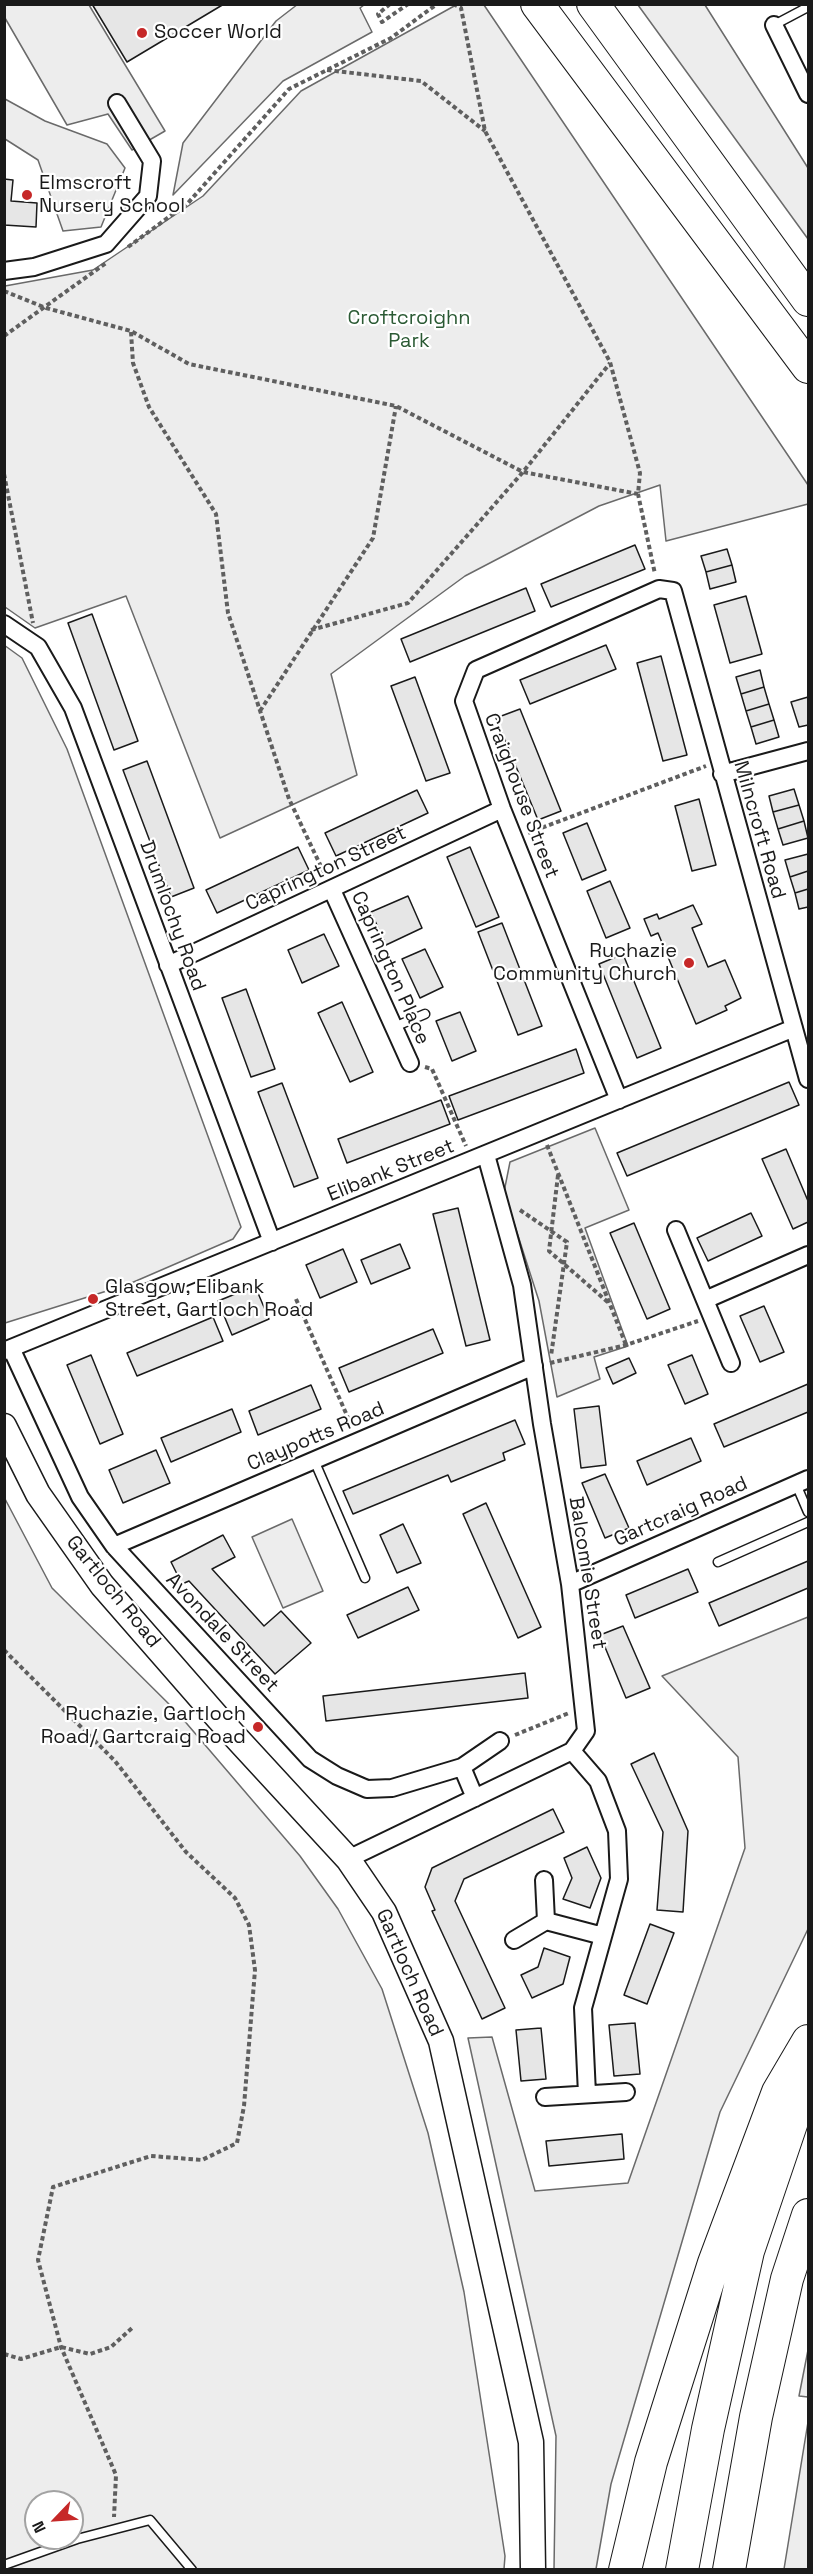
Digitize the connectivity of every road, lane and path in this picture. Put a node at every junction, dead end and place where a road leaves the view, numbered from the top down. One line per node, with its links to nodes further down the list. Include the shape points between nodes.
1 (390, 4): 2 (path, via 378,14 382,22)
2 (408, 4)
3 (437, 4): 9 (path, via 391,38)
4 (453, 4): 12 (path, via 460,8)
5 (537, 4): 21 (highway)
6 (593, 4): 16 (highway)
7 (808, 7): 8 (lane)
8 (774, 25): 10 (street)
9 (327, 70): 12 (path, via 421,81); 13 (path, via 289,89 188,203)
10 (808, 94)
11 (117, 103): 13 (street, via 152,161 148,196 113,238)
12 (486, 131): 20 (path)
13 (112, 249): 14 (street); 17 (path)
14 (4, 271)
15 (4, 291): 17 (path)
16 (808, 300)
17 (46, 308): 18 (path); 19 (path)
18 (131, 331): 22 (path, via 189,364); 30 (path, via 133,363 149,407 216,514 228,613)
19 (4, 336)
20 (610, 362): 23 (path); 25 (path, via 640,473)
21 (808, 367)
22 (396, 406): 23 (path); 28 (path, via 373,538)
23 (523, 472): 25 (path); 28 (path, via 408,603)
24 (4, 474): 29 (path)
25 (638, 494): 26 (path)
26 (666, 590): 32 (street, Milncroft Road); 33 (street, Craighouse Street, via 476,670 464,701)
27 (4, 624): 29 (street, Drumlochy Road)
28 (311, 630): 30 (path)
29 (38, 647): 36 (street, Drumlochy Road, via 73,708)
30 (260, 712): 35 (path, via 289,799)
31 (808, 751): 32 (street)
32 (720, 768): 34 (path); 39 (street, Milncroft Road)
33 (502, 809): 34 (street, Craighouse Street); 35 (street, Caprington Street)
34 (513, 839): 42 (street, Craighouse Street)
35 (332, 890): 36 (street, Caprington Street); 38 (street, Caprington Place)
36 (168, 964): 49 (street, Drumlochy Road)
37 (425, 1014): 38 (lane)
38 (394, 1027): 40 (street, Caprington Place)
39 (794, 1028): 41 (street, Milncroft Road); 42 (street, Elibank Street)
40 (410, 1063): 44 (path, via 432,1069)
41 (808, 1079)
42 (619, 1100): 43 (street, Elibank Street)
43 (542, 1132): 44 (street, Elibank Street); 45 (path)
44 (479, 1158): 46 (street, Balcomie Street); 49 (street, Elibank Street)
45 (558, 1172): 48 (path); 54 (path)
46 (499, 1196): 48 (path); 59 (street, Balcomie Street)
47 (676, 1230): 53 (street)
48 (552, 1232): 51 (path, via 549,1251); 51 (path, via 567,1242)
49 (272, 1242): 57 (street, Elibank Street)
50 (808, 1255): 53 (street)
51 (564, 1265): 54 (path); 59 (path)
52 (296, 1299): 61 (path)
53 (705, 1300): 55 (street)
54 (610, 1305): 56 (path)
55 (711, 1316): 56 (path); 58 (street)
56 (626, 1345): 59 (path)
57 (8, 1350): 66 (street, Avondale Street, via 80,1497)
58 (731, 1363)
59 (542, 1365): 61 (street, Claypotts Road); 69 (street, Balcomie Street)
60 (4, 1425): 76 (main road, Gartloch Road, via 38,1494 102,1585)
61 (358, 1441): 62 (street, Claypotts Road)
62 (314, 1460): 66 (street, Claypotts Road); 68 (lane)
63 (802, 1482): 64 (lane); 69 (street, Gartcraig Road)
64 (808, 1512)
65 (808, 1522): 67 (lane)
66 (114, 1546): 74 (street, Avondale Street, via 310,1759 367,1789 392,1788)
67 (718, 1562)
68 (365, 1578)
69 (570, 1584): 71 (street, Balcomie Street)
70 (4, 1650): 88 (path, via 115,1761 186,1852 235,1898 249,1925 255,1970 244,2106 237,2143 202,2160 151,2156 54,2187 38,2260)
71 (585, 1707): 72 (path); 73 (street, Balcomie Street, via 586,1731)
72 (500, 1741): 74 (street, Avondale Street)
73 (572, 1751): 75 (street); 79 (street, via 598,1781 616,1831 618,1879)
74 (462, 1767): 75 (street)
75 (475, 1798): 76 (street)
76 (348, 1859): 93 (main road, Gartloch Road, via 384,1912 441,2041 531,2442)
77 (544, 1880): 78 (street)
78 (546, 1921): 79 (street); 80 (street)
79 (603, 1936): 84 (street, via 583,2008)
80 (513, 1940)
81 (808, 2041): 94 (highway, via 778,2092 714,2263 651,2462)
82 (808, 2074): 95 (highway, via 748,2251 708,2429)
83 (626, 2092): 84 (street)
84 (587, 2094): 85 (street)
85 (545, 2097)
86 (808, 2215): 96 (highway, via 787,2279 756,2417)
87 (132, 2328): 88 (path, via 111,2347 90,2354)
88 (61, 2347): 89 (path, via 21,2360); 90 (path, via 116,2475)
89 (4, 2354)
90 (114, 2530): 91 (lane); 92 (lane, via 150,2520)
91 (4, 2565)
92 (192, 2570)
93 (533, 2570)
94 (625, 2570)
95 (682, 2570)
96 (729, 2570)

